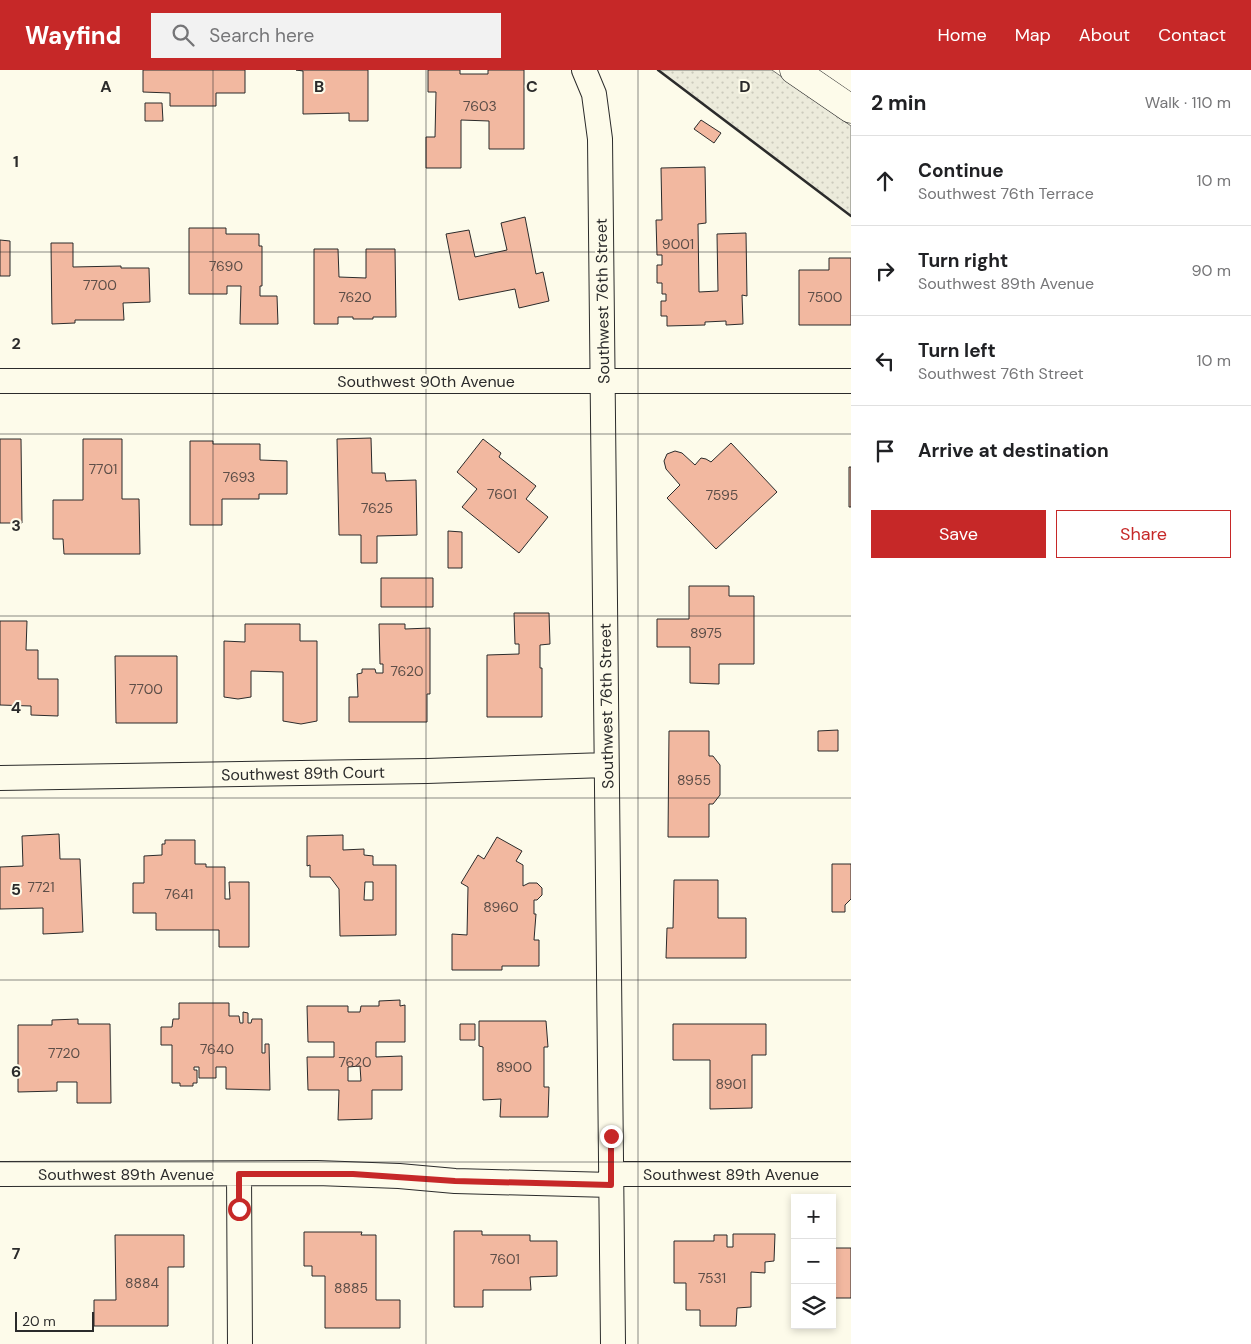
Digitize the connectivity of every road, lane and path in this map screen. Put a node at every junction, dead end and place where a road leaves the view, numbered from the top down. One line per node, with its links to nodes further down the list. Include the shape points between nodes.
1 (584, 70): 6 (street, Southwest 76th Street, via 594,94 599,125)
2 (794, 70): 3 (highway)
3 (851, 109)
4 (0, 381): 6 (street, Southwest 90th Avenue)
5 (851, 381): 6 (street, Southwest 90th Avenue)
6 (603, 382): 7 (street, Southwest 76th Street)
7 (606, 765): 8 (street, Southwest 89th Court); 12 (street, Southwest 76th Street)
8 (0, 778)
9 (0, 1174): 10 (street, Southwest 89th Avenue)
10 (239, 1174): 12 (street, Southwest 89th Avenue, via 353,1174 455,1181); 13 (street)
11 (851, 1174): 12 (street, Southwest 89th Avenue)
12 (611, 1180): 14 (street, Southwest 76th Street)
13 (240, 1344)
14 (613, 1344)

